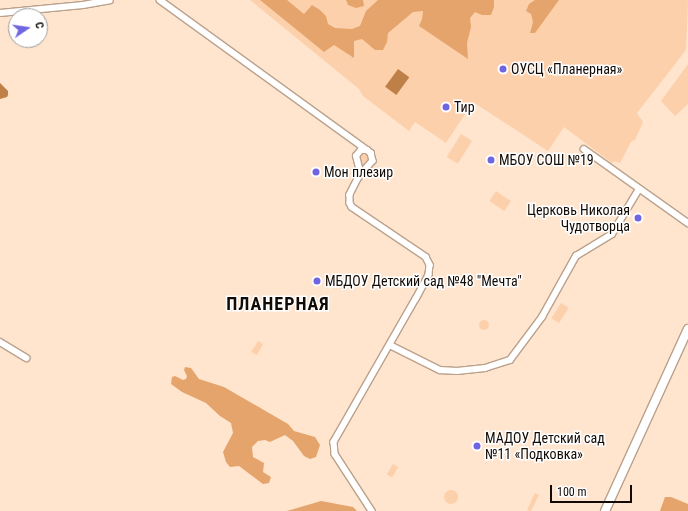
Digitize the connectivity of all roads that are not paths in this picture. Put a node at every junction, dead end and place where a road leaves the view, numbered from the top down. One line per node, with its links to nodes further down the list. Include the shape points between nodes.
1 (110, 0): 3 (street)
2 (160, 0): 4 (street)
3 (0, 13)
4 (357, 142): 6 (street); 7 (street)
5 (584, 149): 11 (street)
6 (369, 151): 7 (street); 9 (street, via 373,158)
7 (359, 152): 8 (street, via 356,156)
8 (357, 164): 9 (street, via 362,167); 10 (street)
9 (370, 166): 10 (street)
10 (359, 177): 15 (street, via 349,199 352,207 426,257 430,265 429,275)
11 (639, 189): 12 (street); 15 (street, via 612,234 576,256 542,316 510,360 485,368 440,370)
12 (688, 223)
13 (688, 329): 18 (main road)
14 (0, 342): 16 (street)
15 (390, 345): 17 (street, via 334,442 335,454)
16 (27, 358)
17 (372, 511)
18 (604, 511)

